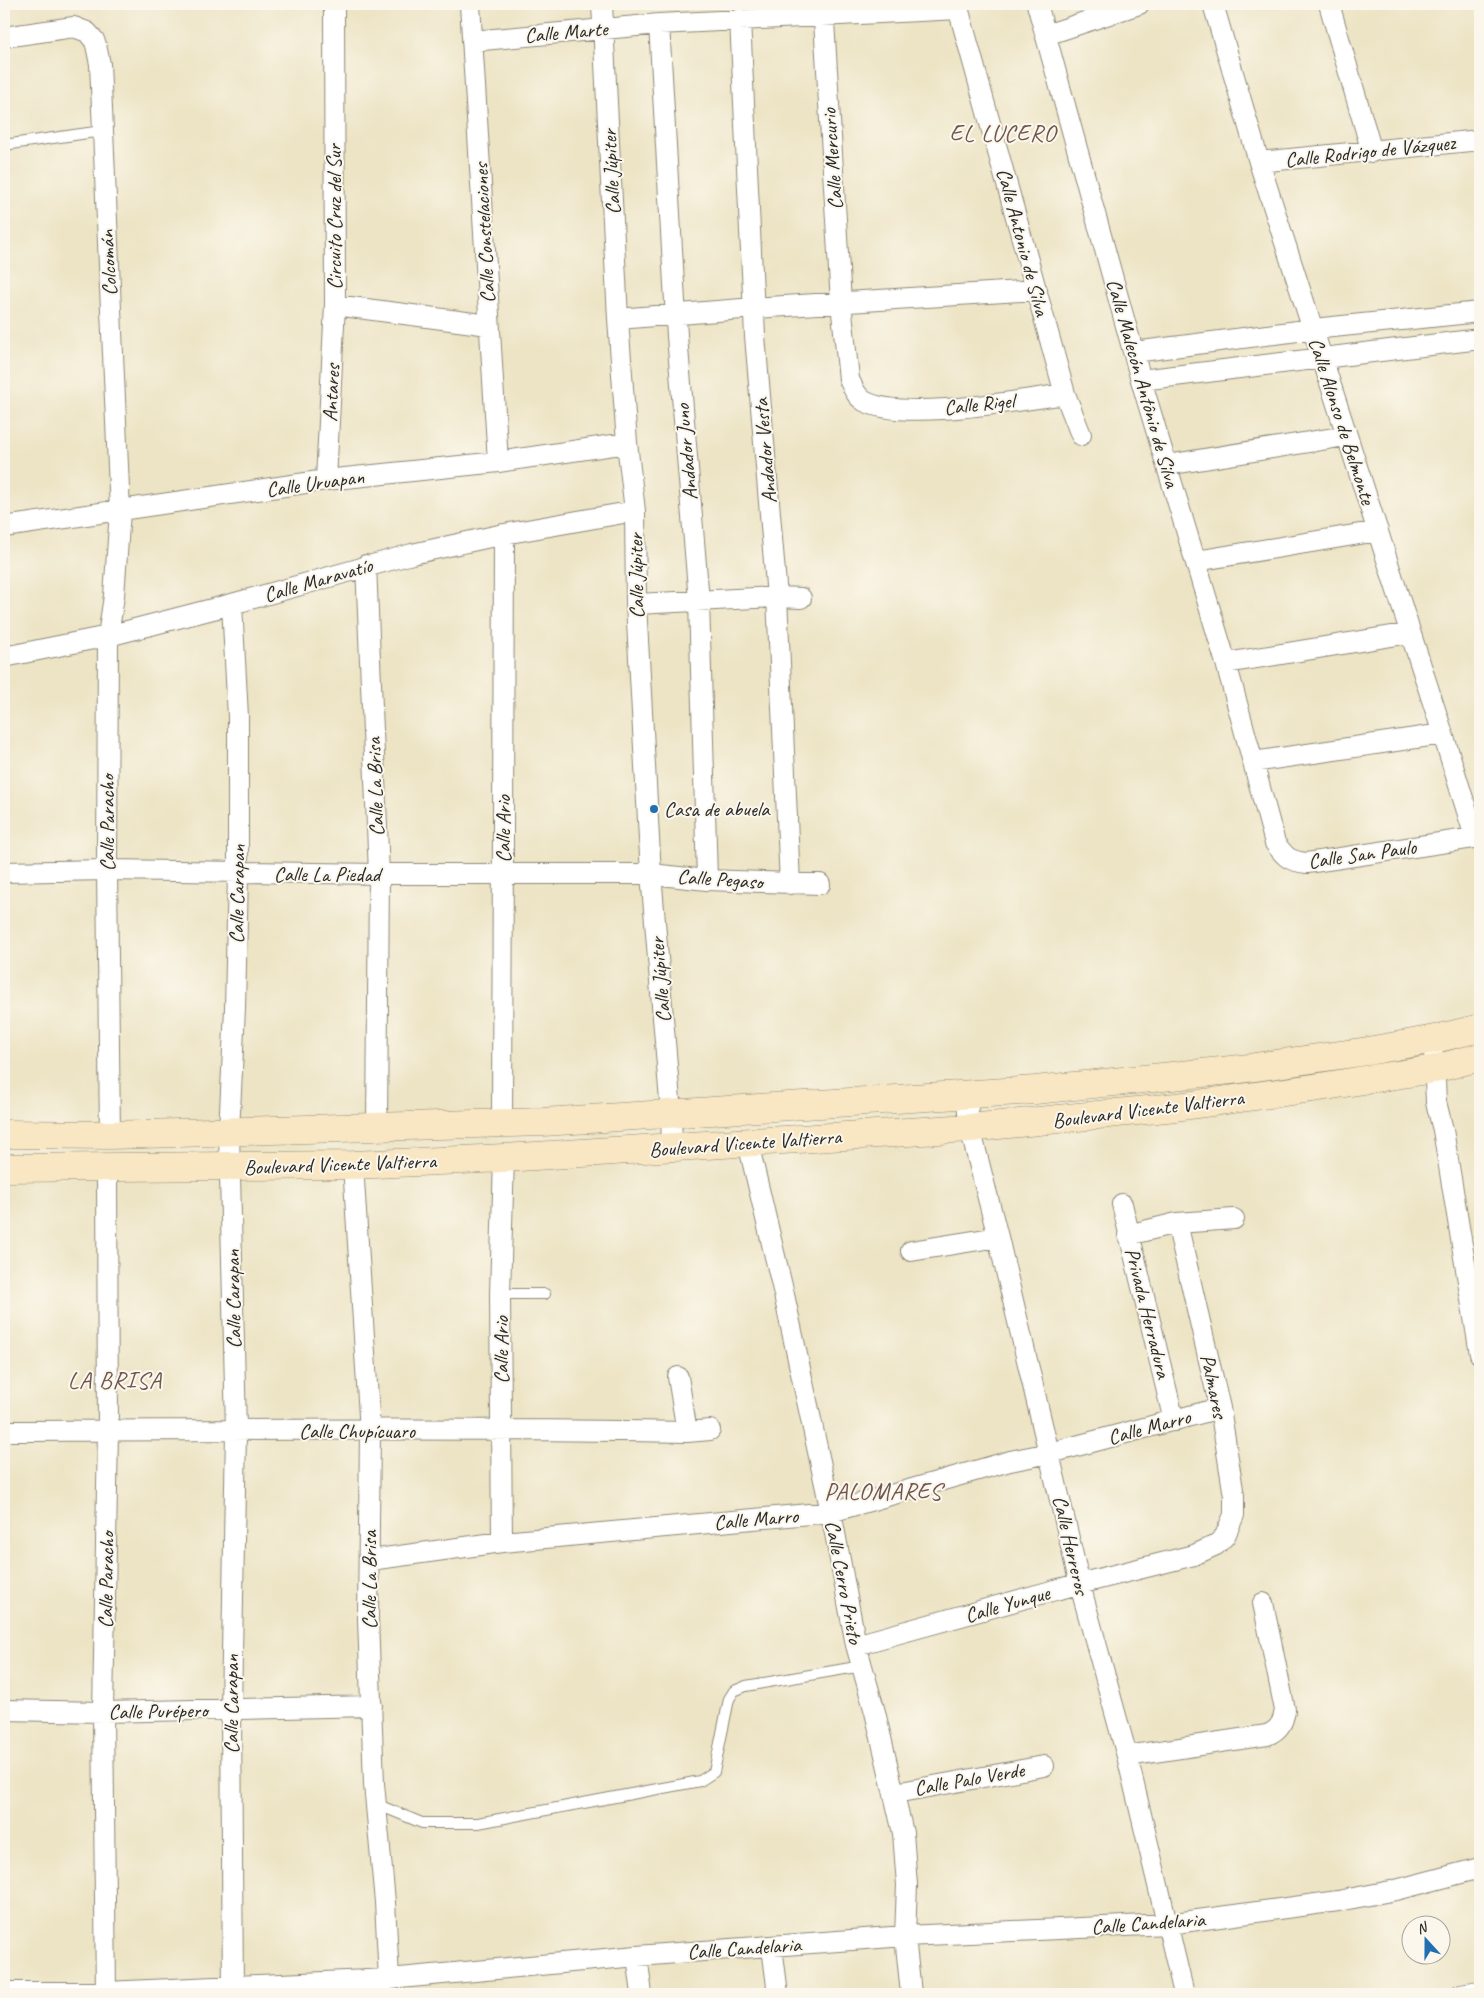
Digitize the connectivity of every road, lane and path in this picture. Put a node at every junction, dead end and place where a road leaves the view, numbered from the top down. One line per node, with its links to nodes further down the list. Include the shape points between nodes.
1 (334, 4): 24 (street, Circuito Cruz del Sur)
2 (470, 4): 16 (street, Calle Constelaciones)
3 (602, 4): 13 (street, Calle Júpiter)
4 (1037, 4): 14 (street, Calle Malecón Antônio de Silva)
5 (1139, 4): 14 (street)
6 (1213, 4): 21 (street, Calle Alonso de Belmonte)
7 (1329, 4): 20 (street)
8 (958, 6): 9 (street, Calle Marte); 22 (street, Calle Antonio de Silva)
9 (823, 9): 11 (street, Calle Marte); 23 (street, Calle Mercurio)
10 (714, 12): 11 (street, Calle Marte); 12 (street, Calle Marte)
11 (740, 19): 25 (street, Andador Vesta)
12 (659, 24): 13 (street, Calle Marte); 27 (street, Andador Juno)
13 (604, 28): 16 (street, Calle Marte); 28 (street, Calle Júpiter)
14 (1046, 35): 32 (street, Calle Malecón Antônio de Silva)
15 (4, 37): 17 (street, Colcomán, via 74,27 87,32 96,45 100,64)
16 (472, 41): 29 (street, Calle Constelaciones)
17 (102, 131): 19 (lane); 43 (street, Colcomán)
18 (1480, 140): 20 (street, Calle Rodrigo de Vázquez)
19 (4, 145)
20 (1372, 152): 21 (street, Calle Rodrigo de Vázquez)
21 (1259, 162): 30 (street, Calle Alonso de Belmonte)
22 (1037, 290): 23 (street); 35 (street, Calle Antonio de Silva)
23 (841, 303): 25 (street); 36 (street, Calle Mercurio, via 849,379 853,389 866,402)
24 (335, 305): 29 (street, Circuito Cruz del Sur); 42 (street, Antares)
25 (754, 308): 27 (street); 50 (street, Andador Vesta)
26 (1480, 312): 30 (street)
27 (676, 315): 28 (street); 52 (street, Andador Juno)
28 (618, 319): 39 (street, Calle Júpiter)
29 (489, 325): 40 (street, Calle Constelaciones)
30 (1313, 329): 32 (street); 33 (street, Calle Alonso de Belmonte)
31 (1480, 339): 33 (street)
32 (1134, 352): 34 (street, Calle Malecón Antônio de Silva)
33 (1322, 357): 34 (street); 38 (street, Calle Alonso de Belmonte)
34 (1141, 380): 41 (street, Calle Malecón Antônio de Silva)
35 (1065, 394): 36 (street, Calle Rigel, via 984,406); 37 (street, Calle Antonio de Silva)
36 (894, 408)
37 (1081, 435)
38 (1346, 436): 41 (street); 46 (street, Calle Alonso de Belmonte)
39 (627, 443): 40 (street, Calle Uruapan); 44 (street, Calle Júpiter)
40 (498, 462): 42 (street, Calle Uruapan)
41 (1166, 465): 48 (street, Calle Malecón Antônio de Silva)
42 (326, 480): 43 (street, Calle Uruapan)
43 (120, 511): 45 (street, Calle Uruapan); 56 (street, Calle Paracho)
44 (635, 511): 47 (street, Calle Maravatío); 54 (street, Calle Júpiter)
45 (4, 527)
46 (1378, 531): 48 (street); 55 (street, Calle Alonso de Belmonte)
47 (504, 534): 49 (street, Calle Maravatío); 66 (street, Calle Ario)
48 (1196, 562): 58 (street, Calle Malecón Antônio de Silva)
49 (366, 566): 53 (street, Calle Maravatío); 65 (street, Calle La Brisa)
50 (777, 597): 51 (street); 52 (street); 69 (street, Andador Vesta)
51 (801, 598)
52 (699, 601): 54 (street); 68 (street, Andador Juno)
53 (232, 604): 56 (street, Calle Maravatío); 64 (street, Calle Carapan, via 238,717)
54 (636, 604): 67 (street, Calle Júpiter)
55 (1410, 633): 58 (street); 59 (street, Calle Alonso de Belmonte)
56 (108, 636): 57 (street, Calle Maravatío); 62 (street, Calle Paracho)
57 (4, 657)
58 (1226, 662): 60 (street, Calle Malecón Antônio de Silva)
59 (1443, 734): 60 (street); 61 (street, Calle Alonso de Belmonte)
60 (1253, 762): 61 (street, Calle San Paulo, via 1275,843 1292,862 1307,863)
61 (1478, 837)
62 (107, 870): 63 (street, Calle La Piedad); 64 (street, Calle La Piedad); 82 (street, Calle Paracho)
63 (4, 872)
64 (238, 873): 65 (street, Calle La Piedad); 80 (street, Calle Carapan)
65 (378, 874): 66 (street, Calle La Piedad); 78 (street, Calle La Brisa)
66 (502, 874): 67 (street, Calle La Piedad); 77 (street, Calle Ario)
67 (651, 874): 68 (street, Calle Pegaso); 76 (street, Calle Júpiter)
68 (707, 880): 69 (street, Calle Pegaso)
69 (790, 884): 70 (street, Calle Pegaso)
70 (820, 884)
71 (1480, 1028): 72 (main road, Boulevard Vicente Valtierra)
72 (1435, 1039): 74 (street); 75 (main road, Boulevard Vicente Valtierra, via 1242,1069)
73 (1480, 1057): 74 (main road, Boulevard Vicente Valtierra)
74 (1434, 1069): 79 (main road, Boulevard Vicente Valtierra, via 1186,1106); 98 (street, via 1436,1102)
75 (966, 1094): 76 (main road, Boulevard Vicente Valtierra); 79 (street, Calle Herreros)
76 (671, 1113): 77 (main road, Boulevard Vicente Valtierra); 84 (street, Calle Júpiter)
77 (502, 1123): 78 (main road, Boulevard Vicente Valtierra)
78 (377, 1128): 80 (main road, Boulevard Vicente Valtierra)
79 (970, 1128): 83 (main road, Boulevard Vicente Valtierra); 94 (street, Calle Herreros)
80 (229, 1132): 82 (main road, Boulevard Vicente Valtierra); 88 (street, Calle Carapan)
81 (4, 1134): 82 (main road, Boulevard Vicente Valtierra)
82 (110, 1135)
83 (748, 1143): 84 (main road, Boulevard Vicente Valtierra); 110 (street, Calle Cerro Prieto)
84 (672, 1148): 85 (main road, Boulevard Vicente Valtierra)
85 (504, 1158): 86 (main road, Boulevard Vicente Valtierra); 96 (street, Calle Ario)
86 (353, 1165): 88 (main road, Boulevard Vicente Valtierra); 106 (street, Calle La Brisa)
87 (107, 1167): 88 (main road, Boulevard Vicente Valtierra); 89 (main road, Boulevard Vicente Valtierra); 104 (street, Calle Paracho)
88 (230, 1167): 105 (street, Calle Carapan)
89 (4, 1168)
90 (1122, 1204): 93 (street, Privada Herradura)
91 (1234, 1219): 92 (street)
92 (1177, 1223): 93 (street); 100 (street, Palmares)
93 (1128, 1235): 101 (street, Privada Herradura)
94 (998, 1237): 95 (street); 109 (street, Calle Herreros)
95 (911, 1252)
96 (500, 1294): 97 (lane); 102 (street, Calle Ario)
97 (545, 1294)
98 (1480, 1354)
99 (678, 1377): 108 (street)
100 (1220, 1408): 101 (street, Calle Marro); 112 (street, Palmares, via 1234,1507 1230,1528)
101 (1174, 1421): 109 (street, Calle Marro)
102 (501, 1429): 106 (street, Calle Chupícuaro); 108 (street, Calle Chupícuaro); 111 (street, Calle Ario)
103 (710, 1430): 108 (street, Calle Chupícuaro)
104 (108, 1431): 105 (street, Calle Chupícuaro); 107 (street, Calle Chupícuaro); 121 (street, Calle Paracho)
105 (236, 1431): 106 (street, Calle Chupícuaro); 120 (street, Calle Carapan)
106 (370, 1431): 113 (street, Calle La Brisa)
107 (4, 1432)
108 (687, 1432)
109 (1050, 1453): 110 (street, Calle Marro, via 1010,1461); 114 (street, Calle Herreros)
110 (831, 1512): 111 (street, Calle Marro); 116 (street, Calle Cerro Prieto)
111 (502, 1542): 113 (street, Calle Marro)
112 (1216, 1545): 114 (street, Calle Yunque, via 1194,1556)
113 (370, 1560): 118 (street, Calle La Brisa, via 368,1619)
114 (1080, 1584): 116 (street, Calle Yunque); 122 (street, Calle Herreros)
115 (1263, 1603): 122 (street, via 1285,1710 1278,1729 1267,1735)
116 (856, 1645): 117 (street, Calle Cerro Prieto)
117 (862, 1666): 124 (street, Calle Cerro Prieto); 125 (lane, via 746,1686 734,1691 729,1699 714,1772 700,1781 478,1823 422,1823)
118 (372, 1706): 120 (street, Calle Purépero); 125 (street, Calle La Brisa)
119 (4, 1710): 121 (street, Calle Purépero)
120 (231, 1710): 121 (street, Calle Purépero); 132 (street, Calle Carapan)
121 (103, 1712): 135 (street, Calle Paracho)
122 (1125, 1749): 127 (street, Calle Herreros)
123 (1044, 1766): 124 (street, Calle Palo Verde)
124 (895, 1793): 128 (street, Calle Cerro Prieto, via 903,1833 907,1885)
125 (376, 1804): 131 (street, Calle La Brisa, via 385,1902)
126 (1480, 1868): 127 (street, Calle Candelaria, via 1338,1901)
127 (1168, 1924): 128 (street, Calle Candelaria); 139 (street, Calle Herreros)
128 (905, 1936): 129 (street, Calle Candelaria); 138 (street, Calle Cerro Prieto)
129 (772, 1947): 130 (street, Calle Candelaria); 137 (street)
130 (637, 1956): 131 (street, Calle Candelaria); 136 (street)
131 (388, 1987): 132 (street, Calle Candelaria)
132 (233, 1991): 135 (street, Calle Candelaria)
133 (1480, 1991): 140 (street)
134 (4, 1992): 135 (street, Calle Candelaria)
135 (106, 1993)
136 (642, 1994)
137 (778, 1994)
138 (911, 1994)
139 (1184, 1994)
140 (1461, 1994)

